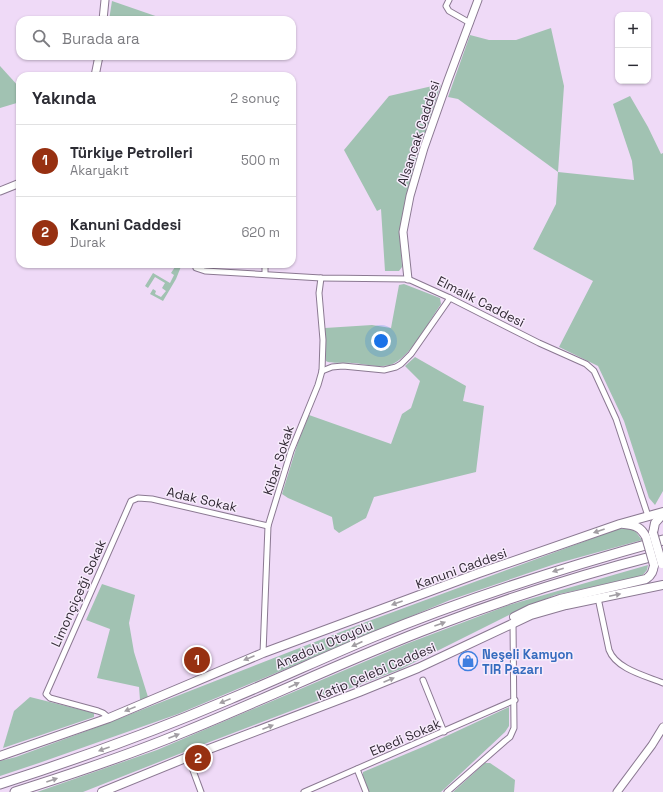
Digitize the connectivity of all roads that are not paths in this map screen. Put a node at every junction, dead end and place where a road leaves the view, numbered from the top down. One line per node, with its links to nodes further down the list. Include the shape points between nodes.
1 (105, 0): 4 (street)
2 (449, 0): 5 (street, via 446,6 448,11)
3 (478, 0): 5 (street, Alsancak Caddesi)
4 (103, 16)
5 (470, 23): 14 (street, Alsancak Caddesi, via 424,148 410,196 403,232)
6 (98, 60): 7 (street)
7 (96, 72)
8 (16, 185): 9 (street)
9 (0, 191)
10 (196, 268): 12 (street, Elmalık Caddesi)
11 (265, 268): 12 (street)
12 (265, 273): 13 (street, Elmalık Caddesi)
13 (321, 278): 14 (street, Elmalık Caddesi); 16 (street, Kibar Sokak)
14 (408, 279): 15 (street, Elmalık Caddesi)
15 (450, 298): 16 (street, via 407,360 396,367 384,370 338,366); 19 (street, Elmalık Caddesi, via 594,371 616,419)
16 (322, 371): 21 (street, Kibar Sokak, via 291,451)
17 (131, 501): 21 (street, Adak Sokak, via 138,498 152,499); 34 (street, Limonçiçeği Sokak, via 46,694 50,698 98,711)
18 (663, 513): 19 (main road, Kanuni Caddesi); 22 (main road)
19 (648, 516): 20 (main road, Kanuni Caddesi)
20 (620, 524): 22 (main road, via 630,524); 29 (main road, Kanuni Caddesi, one-way to 29)
21 (268, 526): 29 (street, Kibar Sokak)
22 (649, 535): 25 (main road, bridge); 30 (main road, bridge, via 654,565 653,571 646,579 530,609)
23 (663, 540): 40 (highway, Anadolu Otoyolu, one-way to 40, via 552,572 439,611 169,724)
24 (663, 554): 41 (highway, Anadolu Otoyolu, one-way to 24, via 183,733 373,650 435,626 549,586)
25 (663, 564)
26 (663, 585): 27 (main road, Katip Çelebi Caddesi, one-way to 26)
27 (598, 598): 28 (main road, Katip Çelebi Caddesi, via 548,609); 32 (street, via 613,658 625,667)
28 (513, 623): 30 (main road, Katip Çelebi Caddesi); 33 (street)
29 (263, 652): 34 (main road, Kanuni Caddesi, one-way to 34)
30 (418, 668): 38 (main road, Katip Çelebi Caddesi, one-way to 30)
31 (423, 680): 36 (street)
32 (663, 683)
33 (515, 700): 36 (street, Ebedi Sokak); 46 (street, via 514,728 510,737)
34 (109, 718): 37 (main road, Kanuni Caddesi)
35 (663, 727): 47 (street)
36 (444, 732): 39 (street, Ebedi Sokak)
37 (0, 756)
38 (188, 757): 42 (main road, Katip Çelebi Caddesi); 43 (street)
39 (357, 769): 44 (street, Ebedi Sokak); 45 (street)
40 (0, 784)
41 (15, 792)
42 (102, 792)
43 (201, 792)
44 (304, 792)
45 (366, 792)
46 (447, 792)
47 (617, 792)

